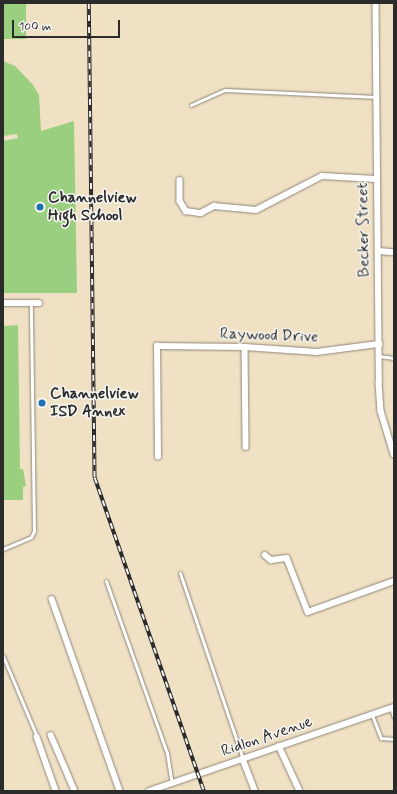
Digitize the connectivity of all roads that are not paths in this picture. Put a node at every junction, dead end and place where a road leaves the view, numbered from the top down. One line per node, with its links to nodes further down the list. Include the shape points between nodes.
1 (376, 3): 2 (street, Becker Street)
2 (379, 97): 3 (lane, via 225,90); 4 (street, Becker Street)
3 (191, 105)
4 (376, 179): 5 (street, via 322,176 256,210 214,206 201,213 186,211 180,201); 6 (street, Becker Street)
5 (180, 180)
6 (378, 251): 7 (street); 11 (street, Becker Street)
7 (394, 252)
8 (39, 302): 10 (street)
9 (3, 303): 10 (street)
10 (31, 303): 18 (lane, via 34,531 30,537)
11 (379, 344): 12 (street, Raywood Drive, via 317,352); 13 (street, Becker Street)
12 (245, 346): 15 (street); 17 (street, Raywood Drive, via 157,346)
13 (379, 356): 14 (lane); 16 (street, Becker Street, via 381,411)
14 (394, 358)
15 (246, 447)
16 (394, 454)
17 (158, 457)
18 (3, 549)
19 (265, 555): 22 (street, via 271,560 287,558 308,612)
20 (180, 573): 32 (lane)
21 (106, 580): 33 (lane, via 167,753)
22 (394, 581)
23 (52, 599): 36 (street)
24 (3, 656): 29 (lane)
25 (393, 708): 26 (street, Ridlon Avenue); 27 (lane)
26 (371, 714): 30 (lane, via 381,738); 31 (street, Ridlon Avenue)
27 (394, 718)
28 (51, 735): 35 (street)
29 (37, 737): 34 (street)
30 (394, 738)
31 (279, 746): 32 (street, Ridlon Avenue); 39 (street)
32 (243, 759): 33 (street, Ridlon Avenue); 38 (street)
33 (172, 783): 37 (street, Ridlon Avenue)
34 (56, 791)
35 (75, 791)
36 (120, 791)
37 (149, 791)
38 (255, 791)
39 (300, 791)

